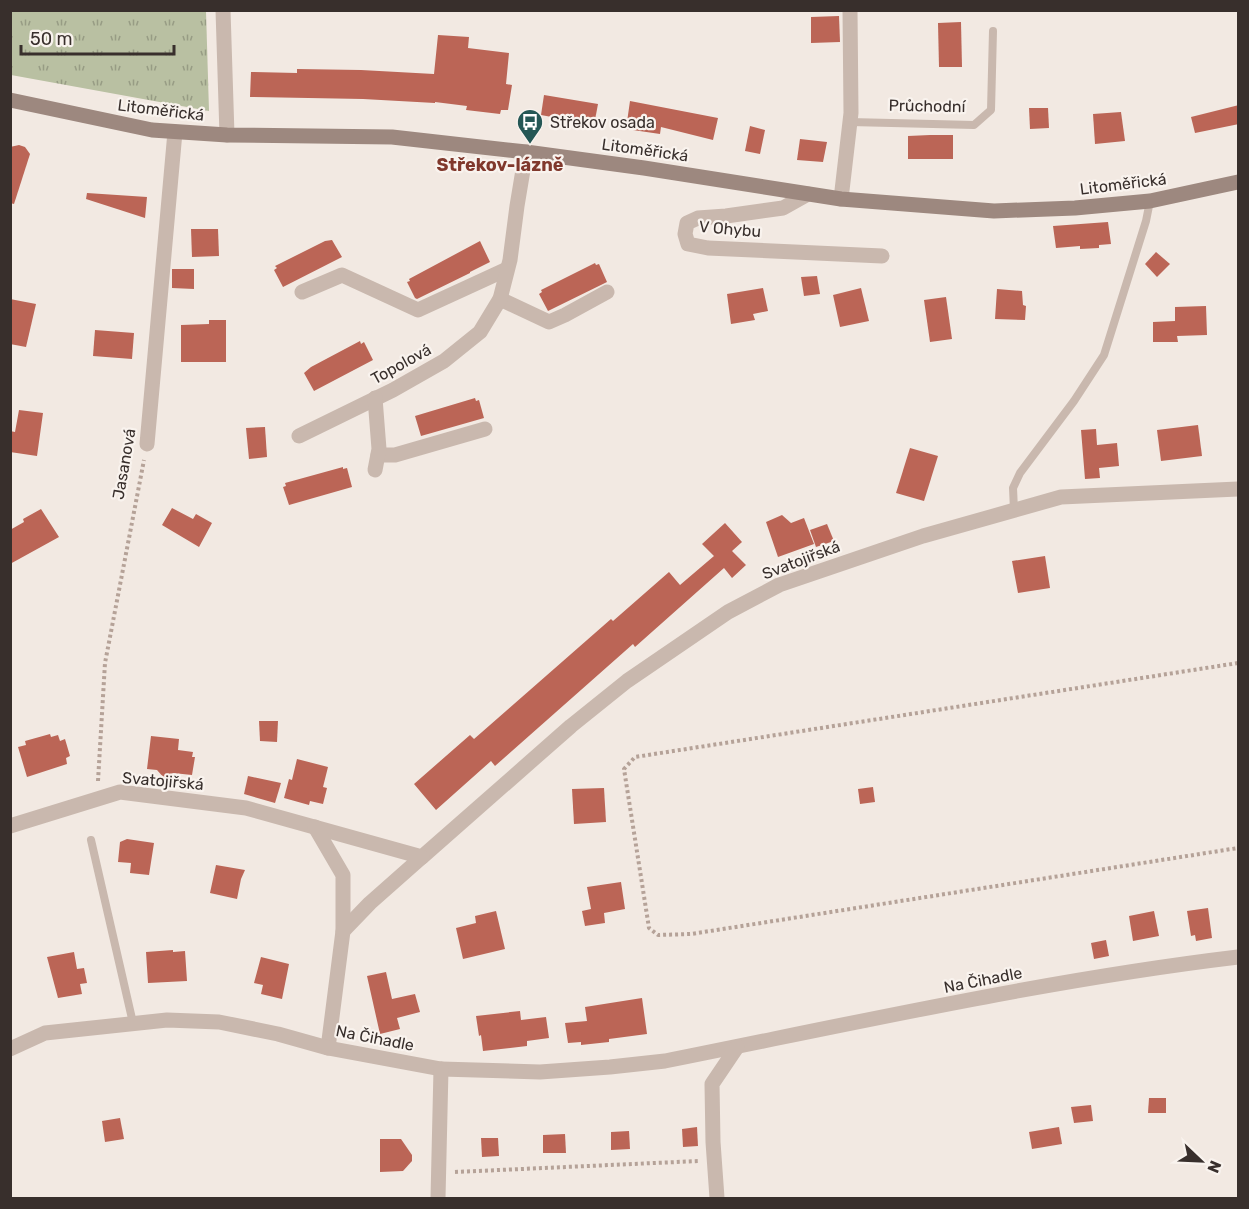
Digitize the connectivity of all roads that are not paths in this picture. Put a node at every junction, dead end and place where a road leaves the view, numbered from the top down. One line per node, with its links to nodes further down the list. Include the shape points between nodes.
1 (223, 10): 7 (street)
2 (850, 10): 5 (street)
3 (993, 31): 5 (lane, Průchodní, via 991,110 974,125)
4 (10, 100): 6 (main road, Litoměřická)
5 (850, 122): 11 (street)
6 (175, 132): 7 (main road, Litoměřická); 21 (street, Jasanová)
7 (227, 135): 8 (main road, Litoměřická, via 392,138)
8 (526, 152): 10 (main road, Litoměřická); 14 (street, Topolová)
9 (1239, 182): 12 (main road, Litoměřická)
10 (808, 194): 11 (main road, Litoměřická); 13 (street, V Ohybu, via 783,208 698,218 687,223 688,244)
11 (841, 199): 12 (main road, Litoměřická, via 994,211)
12 (1150, 201): 23 (lane, via 1104,355 1020,473 1013,488)
13 (882, 256)
14 (507, 269): 15 (street, via 418,310 342,275); 17 (street, Topolová)
15 (302, 292)
16 (607, 292): 17 (street, via 549,322)
17 (500, 299): 18 (street, Topolová, via 480,332 444,362)
18 (375, 398): 19 (street, via 377,462); 20 (street, Topolová)
19 (485, 429)
20 (299, 436)
21 (147, 444)
22 (1239, 489): 23 (street, Svatojiřská, via 1061,497)
23 (1014, 510): 27 (street, Svatojiřská, via 779,585 728,612 627,681)
24 (10, 826): 25 (street, Svatojiřská, via 120,792 246,808)
25 (315, 827): 27 (street, Svatojiřská); 28 (street, via 343,874)
26 (91, 840): 30 (lane)
27 (422, 857): 28 (street, Svatojiřská)
28 (344, 931): 32 (street)
29 (1239, 957): 31 (street, Na Čihadle, via 1011,992)
30 (133, 1023): 32 (street, Na Čihadle, via 219,1022); 33 (street, Na Čihadle, via 45,1033)
31 (737, 1047): 34 (street, Na Čihadle, via 610,1067 540,1072); 36 (street, via 712,1084)
32 (328, 1048): 34 (street, Na Čihadle)
33 (10, 1049)
34 (441, 1070): 35 (street)
35 (438, 1198)
36 (717, 1198)

